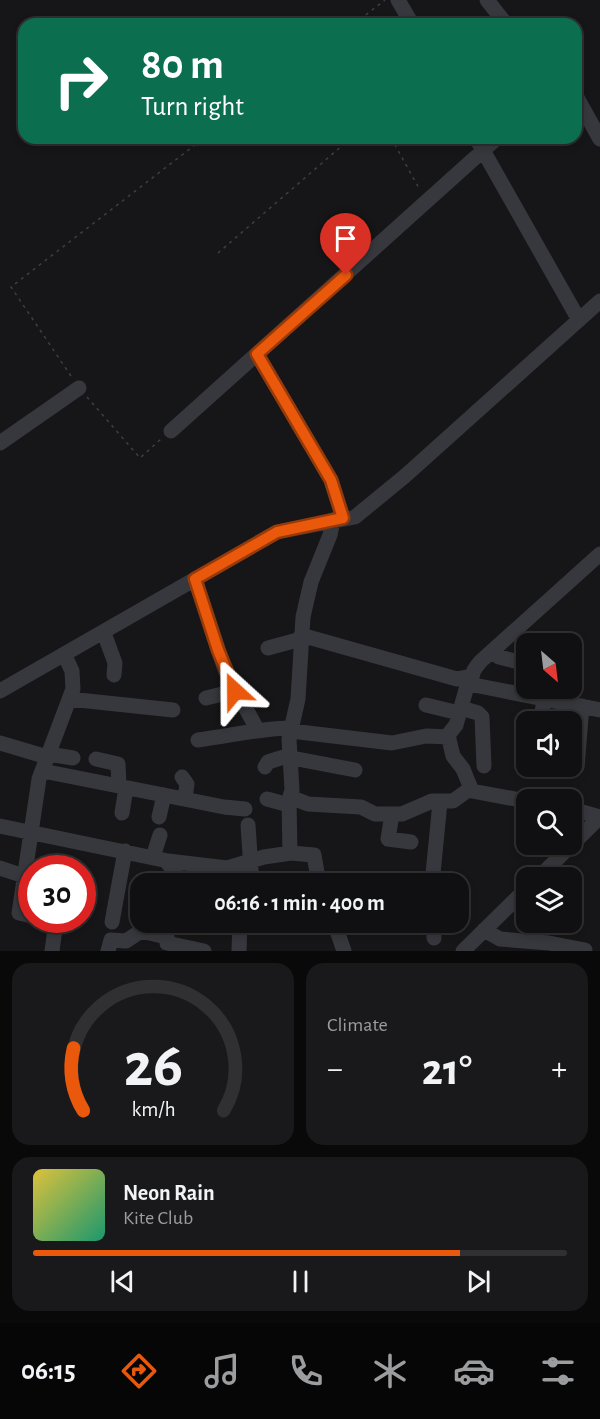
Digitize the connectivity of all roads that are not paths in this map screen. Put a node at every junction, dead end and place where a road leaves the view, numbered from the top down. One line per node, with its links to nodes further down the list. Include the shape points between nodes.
1 (398, 0): 3 (street)
2 (487, 0): 4 (street)
3 (408, 18)
4 (501, 18)
5 (582, 107): 6 (street)
6 (600, 139)
7 (480, 144): 9 (street); 10 (street, via 427,201)
8 (600, 301): 9 (street)
9 (579, 320): 14 (street, via 374,503 355,517)
10 (257, 354): 12 (street); 14 (street, via 331,480)
11 (79, 388): 13 (street)
12 (171, 431)
13 (0, 443)
14 (338, 519): 16 (street, via 277,532); 18 (street, via 311,582)
15 (600, 554): 20 (street)
16 (195, 579): 17 (street); 25 (street)
17 (104, 633): 21 (street); 23 (street, via 115,663)
18 (301, 637): 19 (street); 24 (street); 37 (street, via 298,699)
19 (268, 648)
20 (493, 652): 22 (street); 24 (street, via 478,665)
21 (65, 656): 27 (street); 29 (street, via 72,671)
22 (516, 661)
23 (114, 675)
24 (472, 680): 26 (street); 34 (street)
25 (235, 691): 28 (street); 38 (street)
26 (516, 691)
27 (0, 692)
28 (206, 698)
29 (69, 699): 33 (street); 45 (street)
30 (549, 699): 32 (street)
31 (426, 705): 34 (street)
32 (582, 706): 35 (street); 36 (street)
33 (173, 710)
34 (460, 710): 39 (street); 46 (street, via 482,717)
35 (600, 710)
36 (581, 711)
37 (292, 729): 38 (street); 39 (street, via 392,743 426,736); 42 (street)
38 (258, 730): 40 (street)
39 (449, 737): 51 (street, via 453,756 464,769)
40 (198, 740)
41 (0, 743): 45 (street)
42 (291, 756): 47 (street, via 268,762); 48 (street); 56 (street)
43 (73, 758): 45 (street)
44 (96, 759): 50 (street, via 118,764)
45 (46, 760): 50 (street); 66 (street)
46 (484, 766)
47 (265, 767)
48 (355, 770)
49 (182, 777): 53 (street, via 188,784)
50 (123, 787): 52 (street); 60 (street)
51 (471, 788): 55 (street); 57 (street, via 453,801)
52 (164, 795): 53 (street); 62 (street)
53 (185, 798): 58 (street)
54 (267, 799): 56 (street)
55 (516, 799)
56 (290, 801): 61 (street, via 361,807 375,814); 70 (street)
57 (440, 802): 61 (street); 81 (street)
58 (245, 809)
59 (582, 812): 63 (street)
60 (122, 813)
61 (392, 814): 68 (street, via 388,839)
62 (159, 817)
63 (600, 817): 75 (street)
64 (248, 825): 73 (street)
65 (0, 826): 66 (street)
66 (32, 832): 69 (street); 71 (street)
67 (160, 835): 72 (street)
68 (411, 842)
69 (125, 851): 72 (street); 84 (street)
70 (290, 853): 73 (street); 80 (street, via 314,855)
71 (28, 855)
72 (160, 859): 74 (street); 77 (street)
73 (250, 860): 74 (street, via 231,868); 79 (street)
74 (217, 867): 78 (street)
75 (549, 867)
76 (0, 868): 82 (street)
77 (174, 873)
78 (216, 873)
79 (251, 873)
80 (317, 873)
81 (433, 873)
82 (18, 874)
83 (516, 899): 85 (street)
84 (112, 922)
85 (484, 930): 94 (street, via 500,939); 99 (street)
86 (54, 933): 95 (street)
87 (138, 933): 96 (street, via 126,941 111,940)
88 (167, 933): 93 (street, via 167,944)
89 (240, 933): 97 (street)
90 (338, 933): 98 (street)
91 (434, 933): 92 (street)
92 (434, 938)
93 (194, 950)
94 (585, 950)
95 (52, 951)
96 (108, 951)
97 (239, 951)
98 (344, 951)
99 (463, 951)

